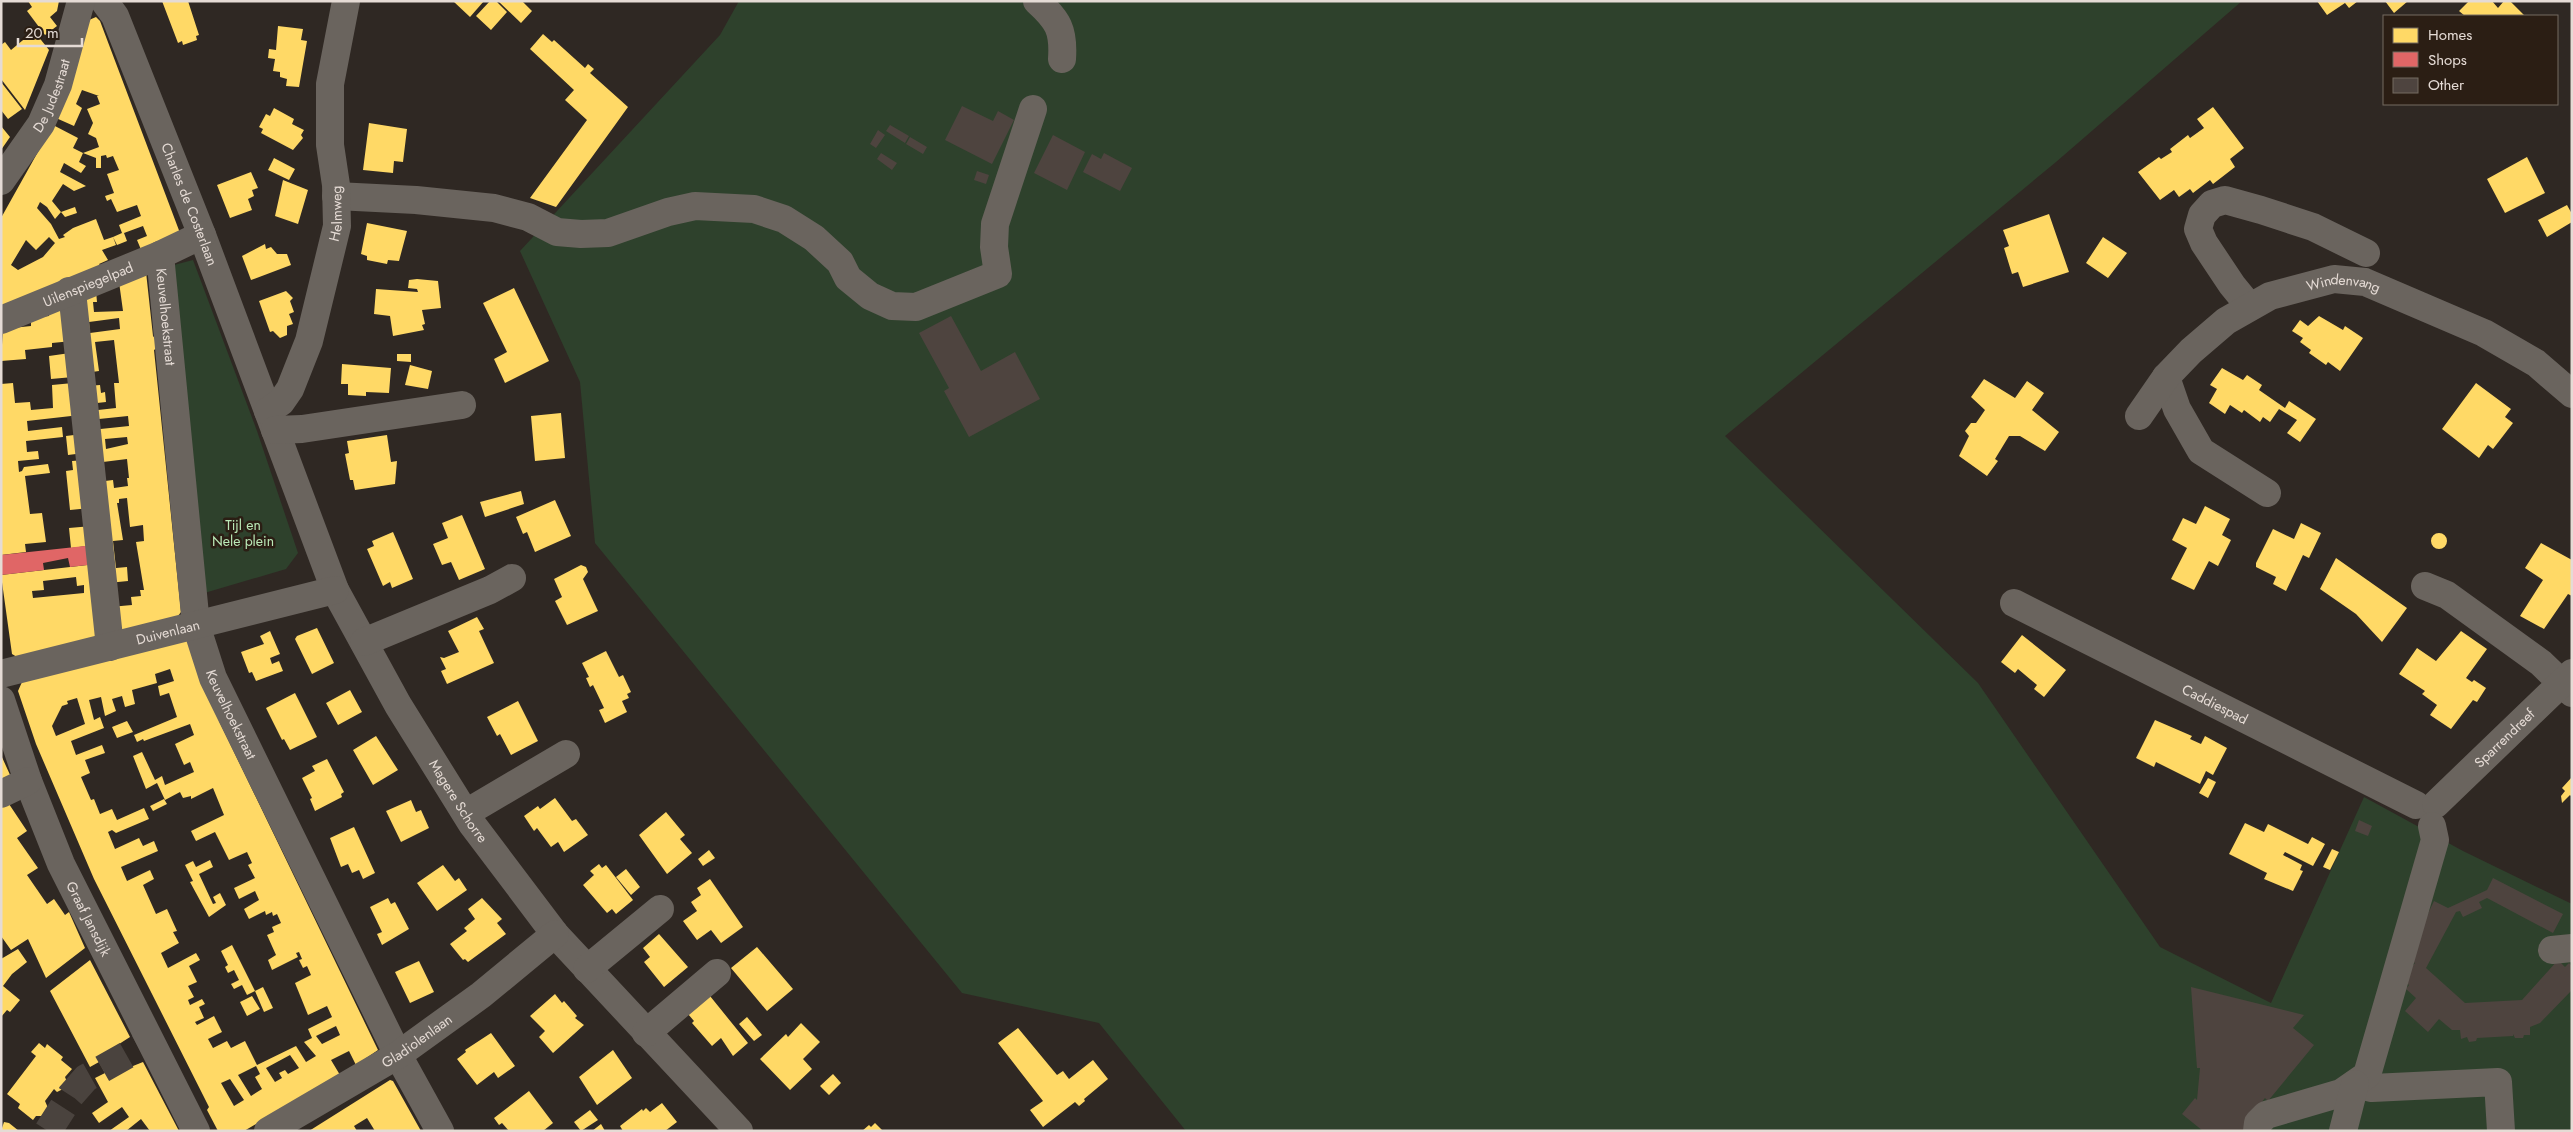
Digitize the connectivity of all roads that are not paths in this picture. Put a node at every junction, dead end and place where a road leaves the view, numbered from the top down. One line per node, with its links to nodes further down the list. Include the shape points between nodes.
1 (80, 1): 7 (street, De Judestraat, via 58,85 41,124)
2 (104, 1): 9 (street, Charles de Costerlaan, via 115,16)
3 (346, 1): 8 (street, Helmweg, via 330,84 330,145)
4 (1037, 1): 5 (street, via 1051,14 1063,37)
5 (1062, 59)
6 (1034, 109): 8 (street, via 995,224 998,274 916,307 892,306 870,296 848,278 840,262 814,238 784,218 754,209 695,206 608,233 581,234 557,232 528,217 494,208)
7 (1, 181)
8 (336, 196): 19 (street, Helmweg, via 337,226 309,341 290,389)
9 (202, 235): 11 (street, Uilenspiegelpad); 19 (street, Charles de Costerlaan)
10 (2366, 253): 13 (street, via 2313,227 2261,210 2225,200 2212,204 2202,214 2198,229 2232,285)
11 (160, 255): 12 (street, Uilenspiegelpad); 25 (street, Keuvelhoekstraat)
12 (69, 291): 14 (street, Uilenspiegelpad); 27 (street, via 73,301)
13 (2250, 307): 15 (street, Windenvang, via 2226,321 2191,350); 16 (street, Windenvang, via 2270,296 2334,279 2365,282 2515,349)
14 (1, 320)
15 (2166, 377): 18 (street, Windenvang); 20 (street, via 2177,409 2201,451)
16 (2572, 394)
17 (462, 405): 19 (street, via 302,429)
18 (2139, 416)
19 (272, 420): 23 (street, Magere Schorre)
20 (2267, 493)
21 (512, 578): 26 (street)
22 (2425, 586): 29 (street, via 2447,595)
23 (335, 590): 25 (street, Duivenlaan); 26 (street, Magere Schorre)
24 (2014, 603): 34 (street, Caddiespad)
25 (196, 625): 27 (street, Duivenlaan); 41 (street, Keuvelhoekstraat, via 213,678)
26 (364, 642): 35 (street, Magere Schorre, via 398,705)
27 (110, 647): 28 (street, Duivenlaan)
28 (1, 674)
29 (2569, 683): 34 (street, Sparrendreef)
30 (1, 700): 32 (street, Graaf Jansdijk)
31 (566, 754): 35 (street)
32 (28, 781): 33 (street); 43 (street, Graaf Jansdijk, via 76,898)
33 (1, 794)
34 (2428, 811): 42 (street, via 2435,840 2367,1075)
35 (466, 813): 37 (street, Magere Schorre)
36 (660, 909): 38 (street)
37 (555, 934): 38 (street, Magere Schorre); 41 (street, Gladiolenlaan, via 480,995)
38 (587, 969): 40 (street, Magere Schorre)
39 (717, 973): 40 (street)
40 (646, 1033): 46 (street, Magere Schorre)
41 (398, 1055): 44 (street, Gladiolenlaan); 45 (street, Keuvelhoekstraat)
42 (2355, 1084): 47 (street, via 2341,1093 2266,1115 2258,1123); 48 (street); 49 (street, via 2372,1088 2498,1082)
43 (196, 1131)
44 (268, 1131)
45 (440, 1131)
46 (739, 1131)
47 (2257, 1131)
48 (2343, 1131)
49 (2501, 1131)

